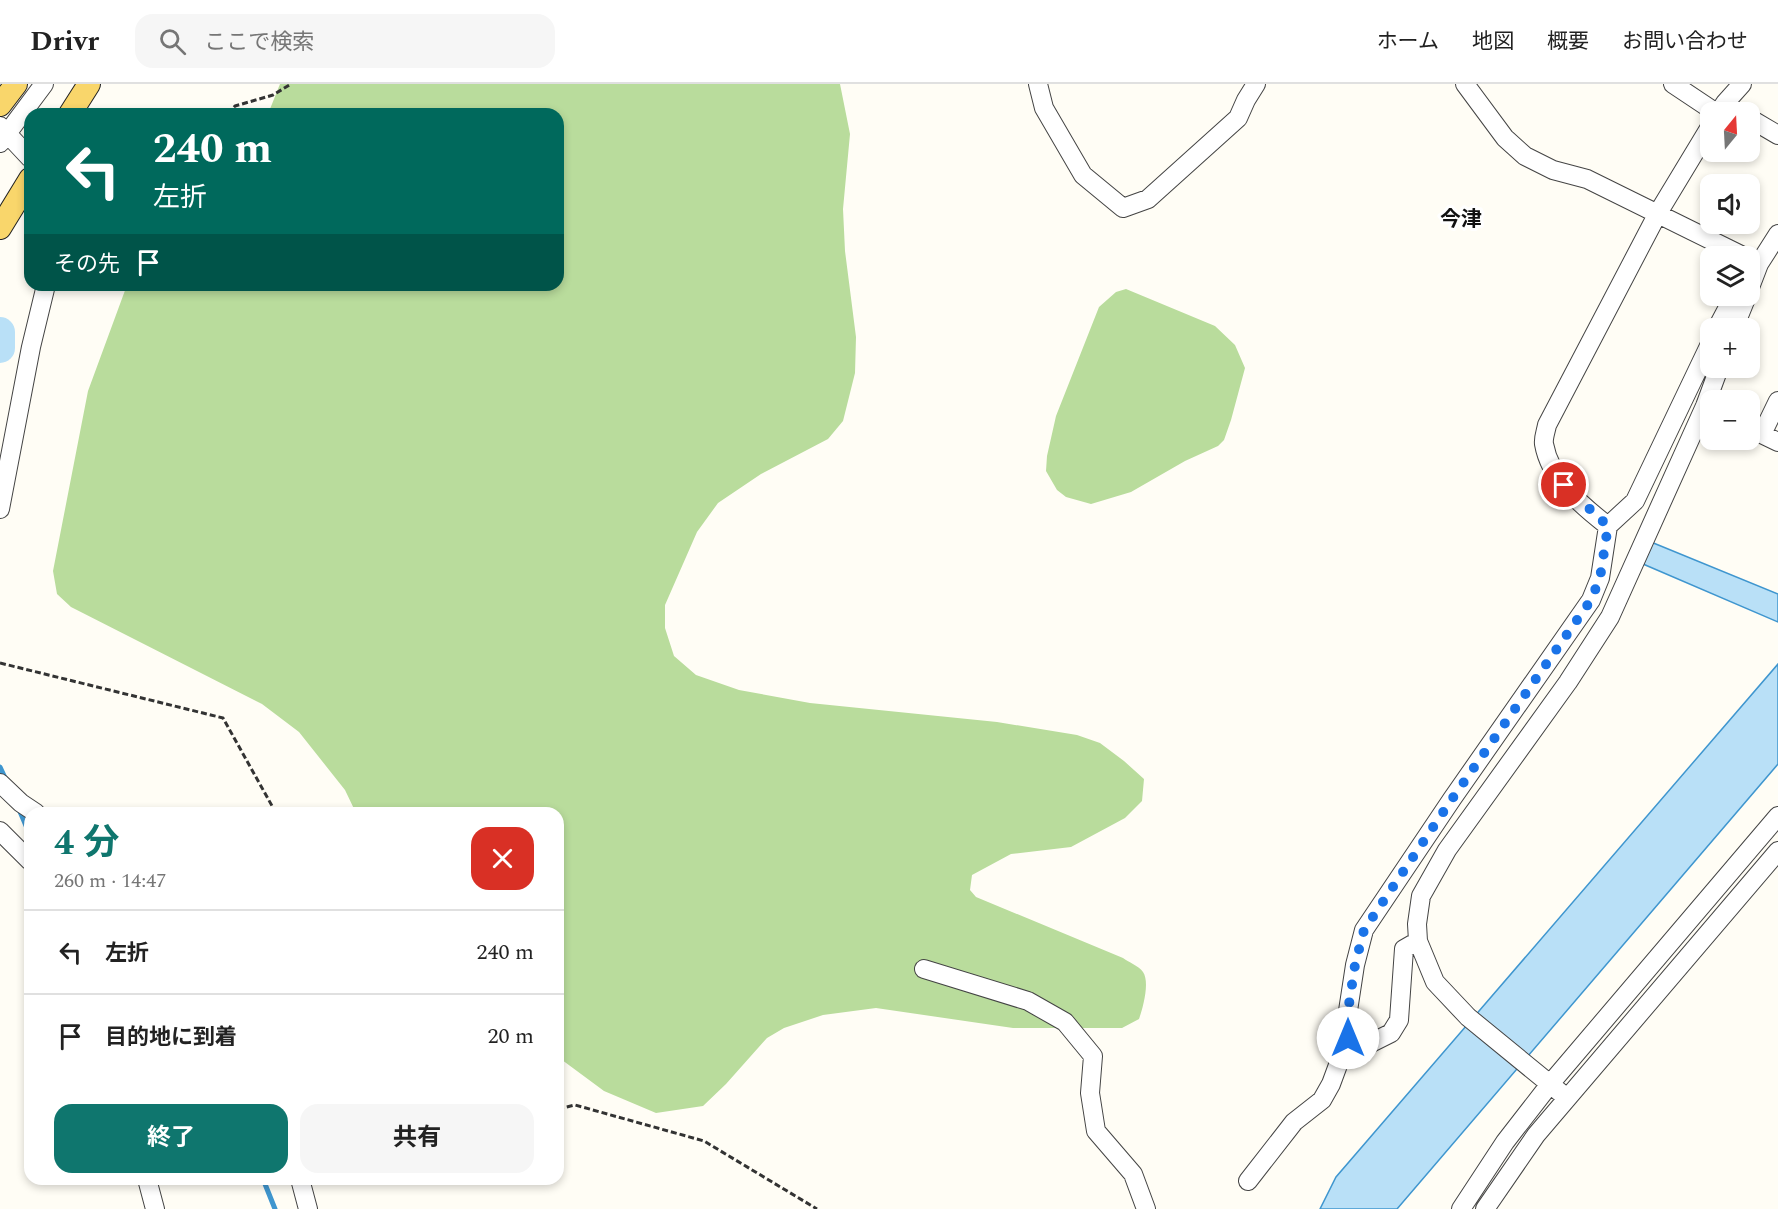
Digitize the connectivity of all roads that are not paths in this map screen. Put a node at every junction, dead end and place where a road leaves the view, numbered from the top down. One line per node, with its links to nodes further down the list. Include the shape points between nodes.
1 (16, 84): 11 (main road)
2 (44, 84): 14 (street)
3 (89, 84): 12 (main road)
4 (1038, 84): 5 (street, via 1044,108 1083,175 1123,208 1148,199 1238,118)
5 (1256, 84)
6 (1673, 84): 9 (street)
7 (1742, 84): 10 (street)
8 (1470, 86): 19 (street, via 1505,138 1525,156 1552,170 1587,179)
9 (1707, 102)
10 (1726, 102)
11 (0, 105)
12 (74, 108)
13 (1760, 124): 15 (street)
14 (2, 134): 17 (street)
15 (1778, 135)
16 (1700, 144): 19 (street)
17 (24, 153)
18 (24, 189): 20 (main road)
19 (1658, 213): 22 (street); 30 (street, via 1547,425 1544,442 1552,467 1564,485)
20 (0, 228)
21 (1778, 234): 23 (street)
22 (1721, 246)
23 (1760, 251)
24 (45, 291): 29 (street)
25 (1700, 365): 30 (street, via 1635,501)
26 (1778, 401): 28 (street)
27 (1700, 422): 37 (street, via 1610,617 1448,850 1421,896)
28 (1763, 435)
29 (0, 509)
30 (1608, 526): 39 (street, via 1600,578 1591,600 1364,930 1346,1024)
31 (0, 783): 32 (street)
32 (27, 807)
33 (1778, 816): 40 (street)
34 (0, 831): 36 (street)
35 (1778, 850): 41 (street)
36 (24, 855)
37 (1418, 941): 39 (street, via 1404,949 1399,1020 1391,1033 1367,1045); 40 (street, via 1435,982 1468,1017)
38 (924, 969): 47 (street, via 1028,1001 1065,1022 1093,1056 1090,1093 1096,1131 1133,1174)
39 (1348, 1038): 42 (street, via 1322,1100 1294,1122)
40 (1544, 1078): 41 (street); 48 (street)
41 (1568, 1098): 49 (street, via 1536,1135)
42 (1248, 1181)
43 (149, 1185): 45 (street)
44 (302, 1185): 46 (street)
45 (155, 1209)
46 (308, 1209)
47 (1146, 1209)
48 (1461, 1209)
49 (1485, 1209)

